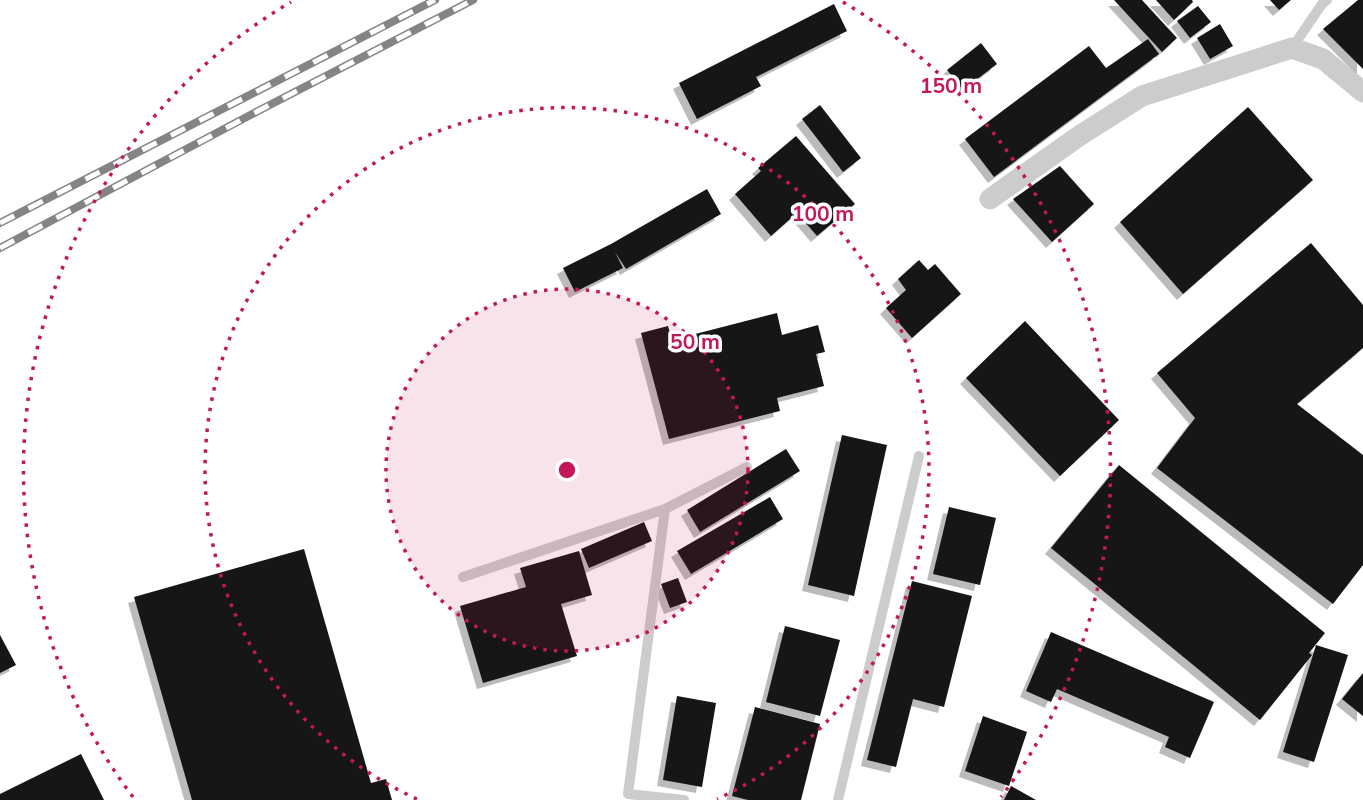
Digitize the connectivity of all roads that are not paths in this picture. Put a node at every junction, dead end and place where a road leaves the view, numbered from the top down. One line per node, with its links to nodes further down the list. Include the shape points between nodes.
1 (1327, 0): 2 (lane)
2 (1292, 48): 3 (street, via 1323,59); 4 (street, via 1143,96)
3 (1363, 92)
4 (990, 199)
5 (919, 456): 11 (lane)
6 (747, 467): 7 (lane)
7 (665, 509): 8 (lane); 9 (lane)
8 (463, 577)
9 (623, 797): 10 (lane)
10 (684, 800)
11 (838, 800)

